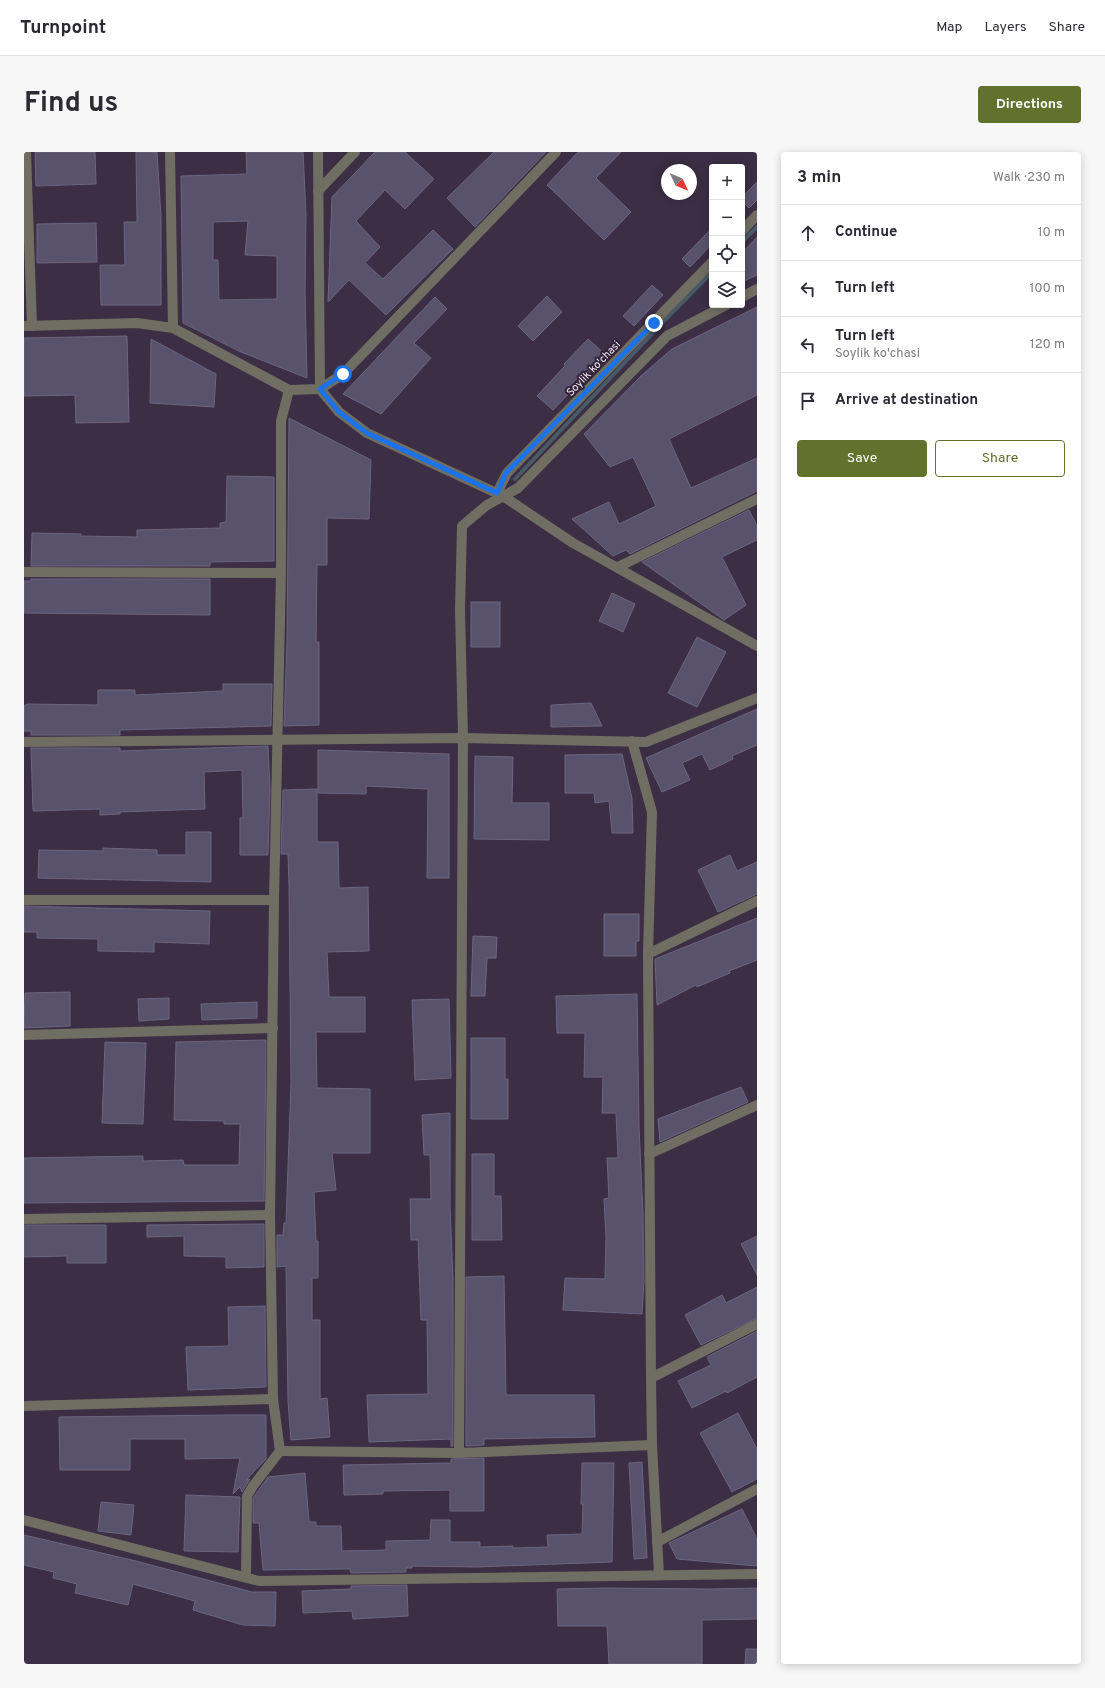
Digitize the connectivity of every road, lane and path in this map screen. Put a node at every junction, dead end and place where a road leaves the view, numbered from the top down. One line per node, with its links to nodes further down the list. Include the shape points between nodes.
1 (26, 152): 14 (street)
2 (170, 152): 15 (street)
3 (318, 152): 6 (street)
4 (355, 152): 6 (street)
5 (556, 152): 17 (street, via 343,374)
6 (318, 191): 17 (street)
7 (757, 215): 8 (street)
8 (745, 228)
9 (709, 265): 13 (street, Soylik ko'chasi)
10 (757, 289): 11 (street)
11 (745, 295)
12 (720, 308): 16 (street)
13 (654, 323): 16 (street); 19 (street, Soylik ko'chasi, via 506,473)
14 (28, 326): 15 (street, via 137,323)
15 (173, 328): 18 (street)
16 (667, 336): 19 (street, via 518,488)
17 (320, 389): 18 (street); 19 (street, via 339,412 367,433)
18 (289, 390): 23 (street, via 281,421)
19 (500, 494): 21 (street, via 573,543); 27 (street, via 462,526 460,610)
20 (757, 499): 21 (street)
21 (618, 568): 24 (street)
22 (24, 572): 23 (street)
23 (281, 573): 26 (street)
24 (757, 646)
25 (757, 698): 28 (street, via 646,742)
26 (277, 738): 27 (street); 29 (street); 31 (street)
27 (463, 738): 28 (street); 46 (street)
28 (632, 741): 33 (street, via 652,812)
29 (24, 742)
30 (24, 900): 31 (street)
31 (274, 900): 34 (street)
32 (757, 901): 33 (street)
33 (648, 954): 37 (street)
34 (273, 1028): 35 (street); 38 (street)
35 (24, 1035)
36 (757, 1105): 37 (street)
37 (649, 1154): 41 (street)
38 (270, 1215): 39 (street); 42 (street)
39 (24, 1219)
40 (757, 1324): 41 (street)
41 (651, 1378): 44 (street)
42 (273, 1399): 43 (street); 45 (street)
43 (24, 1406)
44 (652, 1445): 46 (street); 49 (street)
45 (280, 1451): 46 (street); 52 (street, via 247,1496)
46 (459, 1453)
47 (757, 1490): 49 (street)
48 (24, 1520): 52 (street)
49 (657, 1542): 51 (street)
50 (757, 1574): 51 (street)
51 (659, 1575): 52 (street, via 259,1581)
52 (246, 1577)

